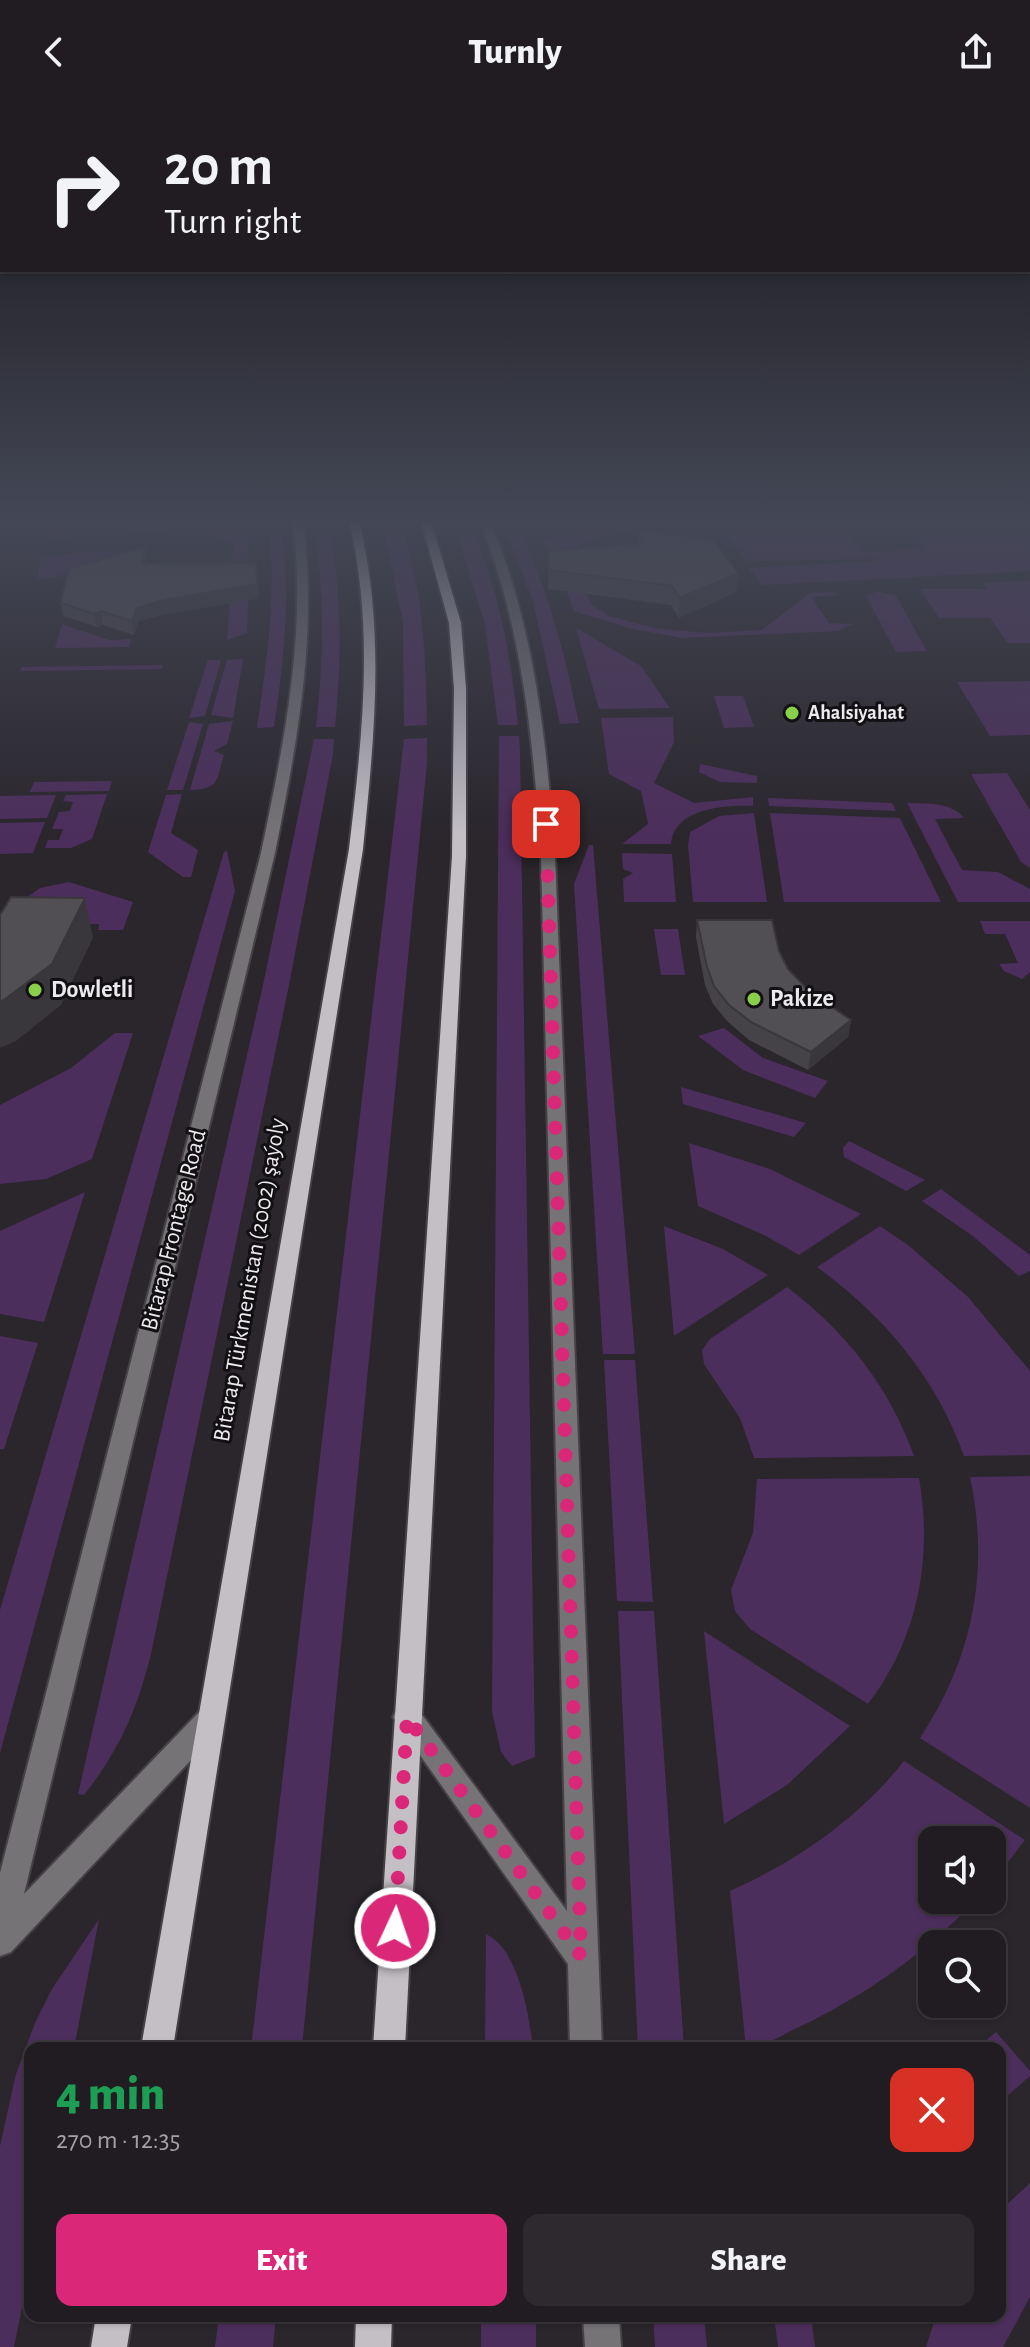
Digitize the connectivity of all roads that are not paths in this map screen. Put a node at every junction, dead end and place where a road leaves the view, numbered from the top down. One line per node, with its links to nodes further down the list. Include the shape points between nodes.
1 (304, 626): 7 (street, Bitarap Frontage Road, via 300,694 268,853)
2 (369, 626): 6 (main road, Bitarap Türkmenistan (2002) şaýoly, via 373,689 356,849)
3 (455, 626): 5 (main road, via 459,856)
4 (524, 626): 9 (street, via 535,690 548,855)
5 (407, 1717): 9 (street); 11 (main road)
6 (211, 1719): 8 (street); 10 (main road, Bitarap Türkmenistan (2002) şaýoly)
7 (0, 1932)
8 (0, 1941)
9 (581, 1956): 12 (street)
10 (158, 2042)
11 (389, 2042)
12 (586, 2042)
13 (113, 2322): 16 (main road)
14 (374, 2322): 17 (main road)
15 (601, 2322): 18 (street)
16 (109, 2347)
17 (373, 2347)
18 (603, 2347)

